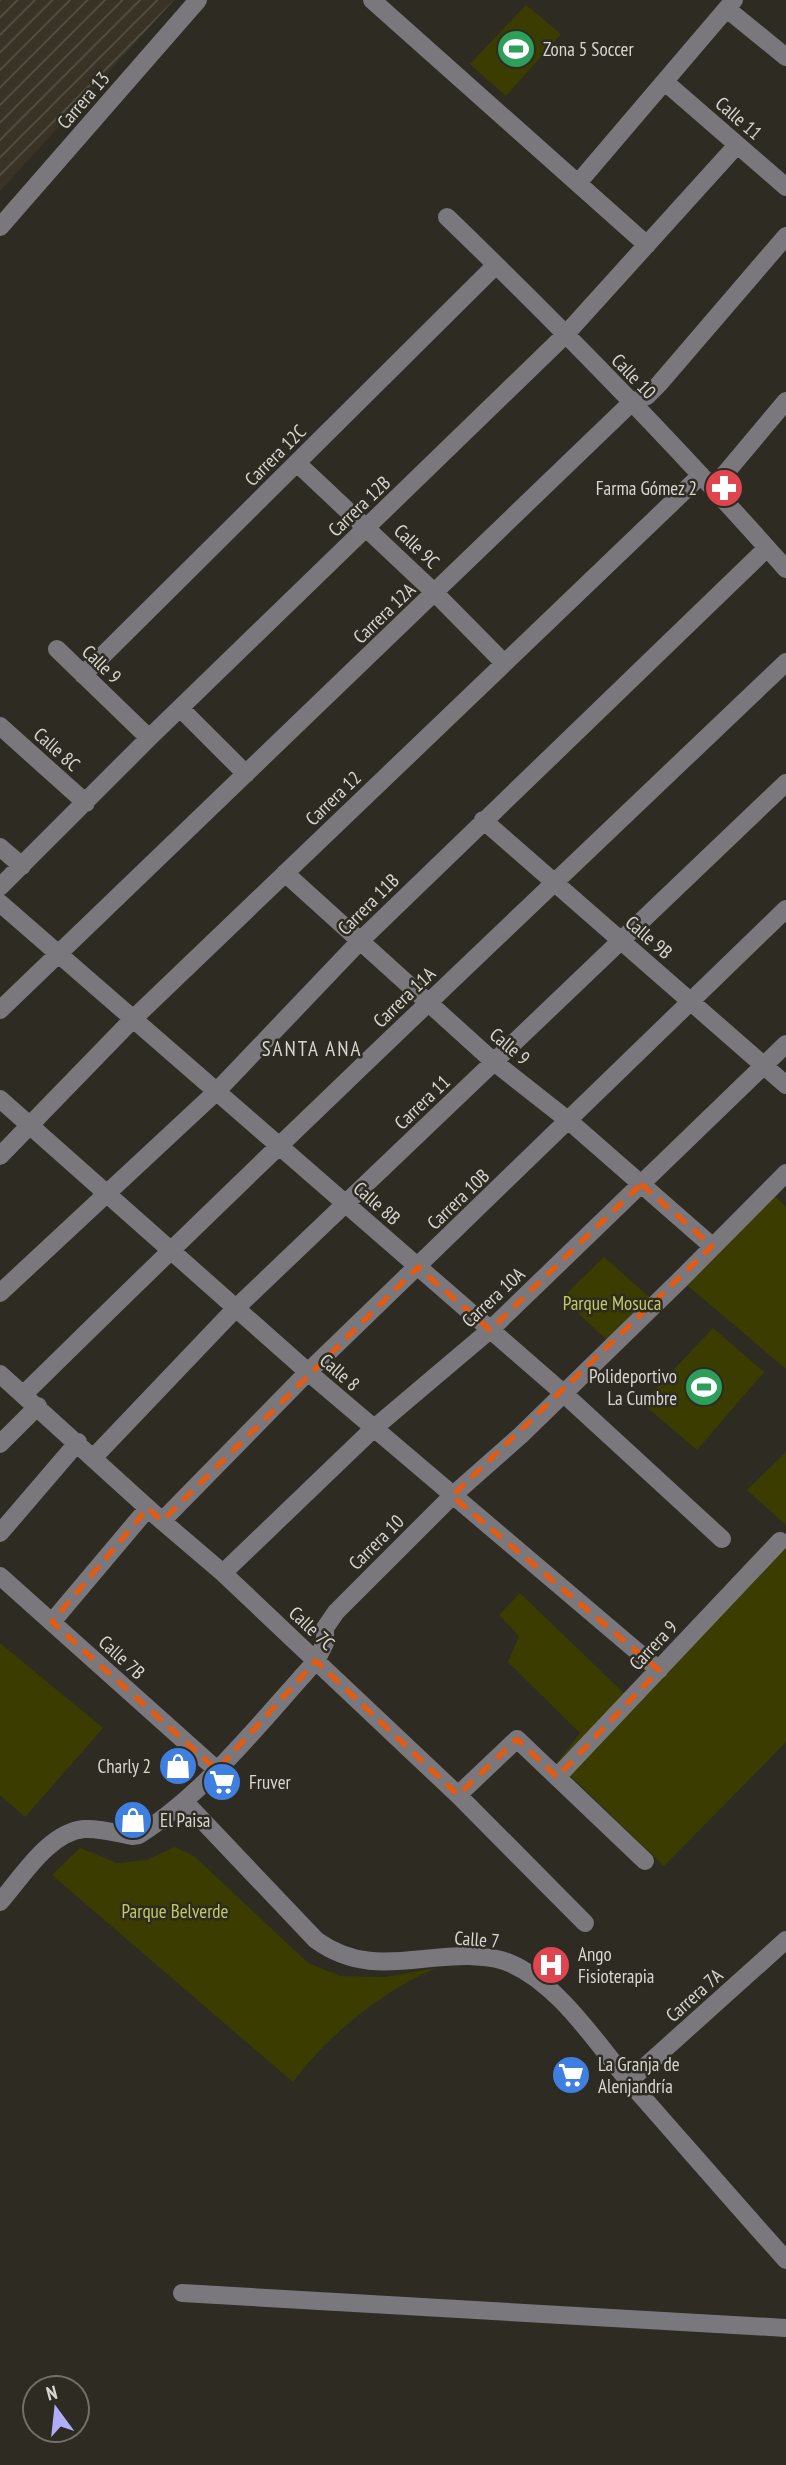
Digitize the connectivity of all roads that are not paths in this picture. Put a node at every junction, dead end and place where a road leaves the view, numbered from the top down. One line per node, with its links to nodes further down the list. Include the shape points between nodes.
1 (198, 0): 10 (street, Carrera 13)
2 (375, 1): 7 (street)
3 (731, 4): 4 (street); 5 (street)
4 (786, 57)
5 (665, 82): 6 (street, Calle 11); 7 (street)
6 (737, 145): 8 (street, Calle 11); 12 (street, Carrera 12B)
7 (578, 183): 12 (street)
8 (786, 187)
9 (447, 217): 13 (street, Calle 10)
10 (0, 227)
11 (786, 236): 16 (street, Carrera 12A, via 659,384)
12 (647, 245): 14 (street, Carrera 12B)
13 (496, 265): 14 (street, Calle 10); 17 (street, Carrera 12C)
14 (566, 334): 16 (street, Calle 10); 19 (street, Carrera 12B)
15 (786, 401): 18 (street, Carrera 12)
16 (631, 403): 18 (street, Calle 10); 22 (street, Carrera 12A)
17 (297, 463): 19 (street, Calle 9C); 26 (street, Carrera 12C)
18 (707, 481): 20 (street, Calle 10); 25 (street, Carrera 12)
19 (367, 527): 22 (street, Calle 9C); 27 (street, Carrera 12B)
20 (767, 548): 21 (street, Calle 10); 33 (street, Carrera 11B)
21 (785, 565)
22 (435, 593): 25 (street, Calle 9C); 30 (street, Carrera 12A)
23 (57, 649): 26 (street, Calle 9)
24 (786, 662): 37 (street, Carrera 11A)
25 (504, 663): 36 (street, Carrera 12)
26 (83, 675): 29 (street, Calle 9)
27 (180, 708): 29 (street, Carrera 12B); 30 (street)
28 (0, 726): 32 (street, Calle 8C)
29 (149, 738): 32 (street, Carrera 12B)
30 (246, 774): 43 (street, Carrera 12A)
31 (786, 783): 41 (street, Carrera 11)
32 (86, 803): 35 (street, Carrera 12B)
33 (483, 820): 37 (street, Calle 9B); 42 (street, Carrera 11B)
34 (0, 847): 35 (street)
35 (22, 866): 38 (street, Carrera 12B)
36 (285, 873): 42 (street, Calle 9); 47 (street, Carrera 12)
37 (555, 882): 41 (street, Calle 9B); 44 (street, Carrera 11A)
38 (0, 887)
39 (0, 903): 43 (street, Calle 8B)
40 (786, 909): 45 (street, Carrera 10B)
41 (621, 940): 45 (street, Calle 9B); 49 (street, Carrera 11)
42 (360, 941): 44 (street, Calle 9); 52 (street, Carrera 11B)
43 (58, 953): 46 (street, Carrera 12A); 47 (street, Calle 8B)
44 (428, 1002): 49 (street, Calle 9); 56 (street, Carrera 11A)
45 (691, 1002): 50 (street, Calle 9B); 54 (street, Carrera 10B)
46 (0, 1010)
47 (132, 1020): 52 (street, Calle 8B); 55 (street, Carrera 12)
48 (786, 1044): 50 (street, Carrera 10A)
49 (494, 1062): 54 (street, Calle 9); 61 (street, Carrera 11)
50 (764, 1066): 51 (street, Calle 9B); 59 (street, Carrera 10A)
51 (786, 1085)
52 (216, 1091): 56 (street, Calle 8B); 60 (street, Carrera 11B)
53 (0, 1099): 55 (street, Calle 8)
54 (569, 1121): 59 (street, Calle 9); 64 (street, Carrera 10B)
55 (30, 1127): 57 (street, Carrera 12); 60 (street, Calle 8)
56 (279, 1146): 61 (street, Calle 8B); 63 (street, Carrera 11A)
57 (0, 1156)
58 (786, 1173): 62 (street, Carrera 10)
59 (641, 1184): 62 (street, Calle 9); 67 (street, Carrera 10A)
60 (107, 1194): 63 (street, Calle 8); 65 (street, Carrera 11B)
61 (346, 1204): 64 (street, Calle 8B); 66 (street, Carrera 11)
62 (712, 1246): 70 (street, Carrera 10)
63 (170, 1250): 66 (street, Calle 8); 71 (street, Carrera 11A)
64 (418, 1267): 67 (street, Calle 8B); 68 (street, Carrera 10B)
65 (0, 1293)
66 (236, 1308): 68 (street, Calle 8); 75 (street, Carrera 11)
67 (490, 1330): 70 (street, Calle 8B); 72 (street, Carrera 10A)
68 (308, 1372): 72 (street, Calle 8); 77 (street, Carrera 10B)
69 (0, 1374): 71 (street, Calle 7C)
70 (562, 1392): 76 (street, Carrera 10); 79 (street, Calle 8B)
71 (31, 1400): 73 (street, Calle 7C); 74 (street, Carrera 11A)
72 (373, 1429): 76 (street, Calle 8); 81 (street, Carrera 10A)
73 (78, 1442): 75 (street, Calle 7C); 78 (street)
74 (0, 1444)
75 (94, 1457): 77 (street, Calle 7C)
76 (452, 1496): 84 (street, Carrera 10, via 336,1612 325,1628 325,1643); 85 (street, Calle 8)
77 (155, 1514): 81 (street, Calle 7C); 83 (street, Carrera 10B)
78 (0, 1533)
79 (722, 1539)
80 (780, 1541): 85 (street, Carrera 9)
81 (223, 1573): 84 (street, Calle 7C)
82 (0, 1576): 83 (street, Calle 7B)
83 (52, 1622): 86 (street, Calle 7B)
84 (316, 1661): 86 (street, Carrera 10); 88 (street, Calle 7C)
85 (659, 1670): 87 (street, Carrera 9)
86 (217, 1770): 89 (street, Carrera 10)
87 (557, 1777): 88 (street, via 517,1739); 90 (street)
88 (458, 1795): 92 (street, Calle 7C)
89 (184, 1801): 91 (street, Carrera 10, via 139,1835 87,1829 69,1832 50,1843); 94 (street, Calle 7, via 327,1948 345,1957 383,1963 461,1956 504,1960 566,2005)
90 (645, 1861)
91 (0, 1902)
92 (585, 1923)
93 (786, 1940): 94 (street, Carrera 7A)
94 (629, 2081): 95 (street, Calle 7)
95 (786, 2260)
96 (182, 2293): 97 (street)
97 (786, 2328)

